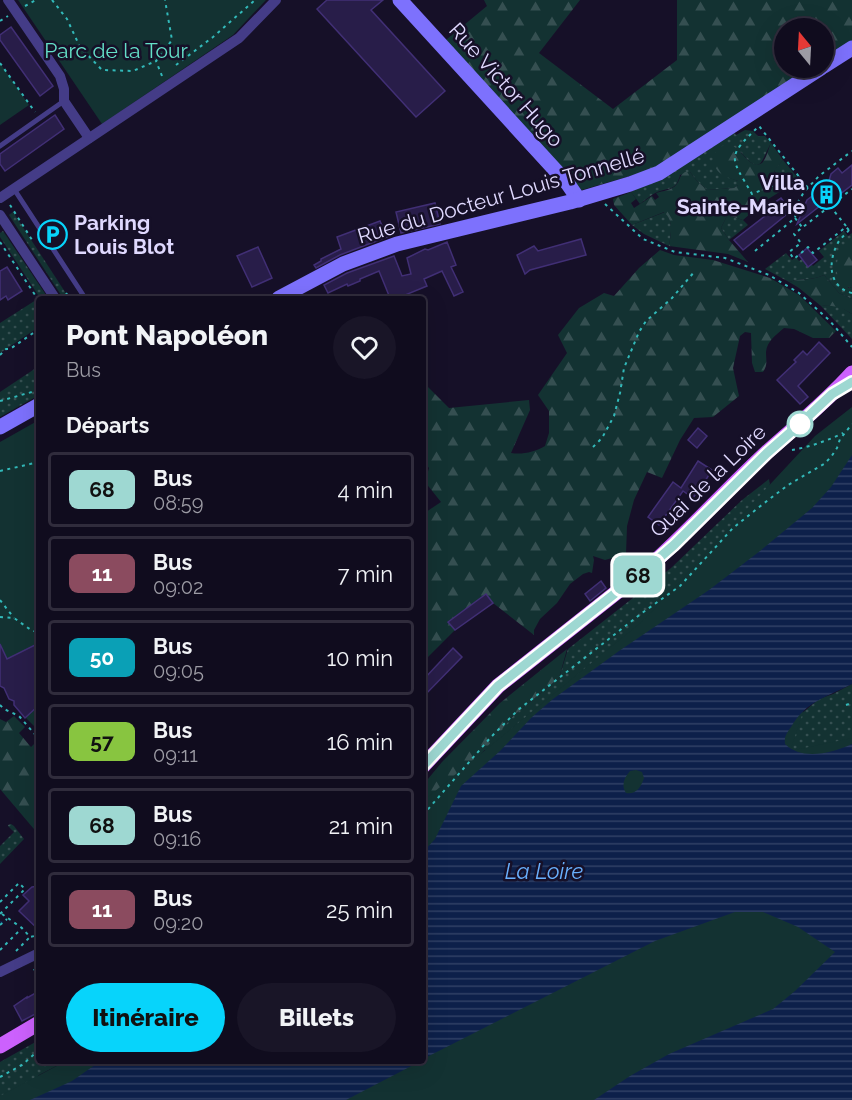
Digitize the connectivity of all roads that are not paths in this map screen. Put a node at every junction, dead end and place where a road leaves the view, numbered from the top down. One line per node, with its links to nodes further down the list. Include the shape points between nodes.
1 (8, 0): 7 (street, via 60,76)
2 (276, 0): 8 (street, via 239,38)
3 (400, 0): 12 (street, Rue Victor Hugo)
4 (852, 48): 5 (street, Rue du Docteur Louis Tonnellé)
5 (834, 59)
6 (805, 78): 12 (street, Rue du Docteur Louis Tonnellé, via 659,173)
7 (64, 101): 8 (street); 9 (lane)
8 (89, 138): 10 (street)
9 (0, 146)
10 (14, 189): 11 (street); 15 (lane)
11 (2, 196)
12 (579, 200): 16 (street, Rue du Docteur Louis Tonnellé, via 397,244 343,264)
13 (0, 215): 14 (street)
14 (55, 296)
15 (84, 296)
16 (283, 296)
17 (852, 377): 20 (main road, Quai de la Loire, via 767,453 674,545 498,686)
18 (36, 407): 19 (street)
19 (0, 427)
20 (426, 763)
21 (36, 954): 22 (street)
22 (0, 972)
23 (36, 1025): 24 (main road)
24 (8, 1039)

